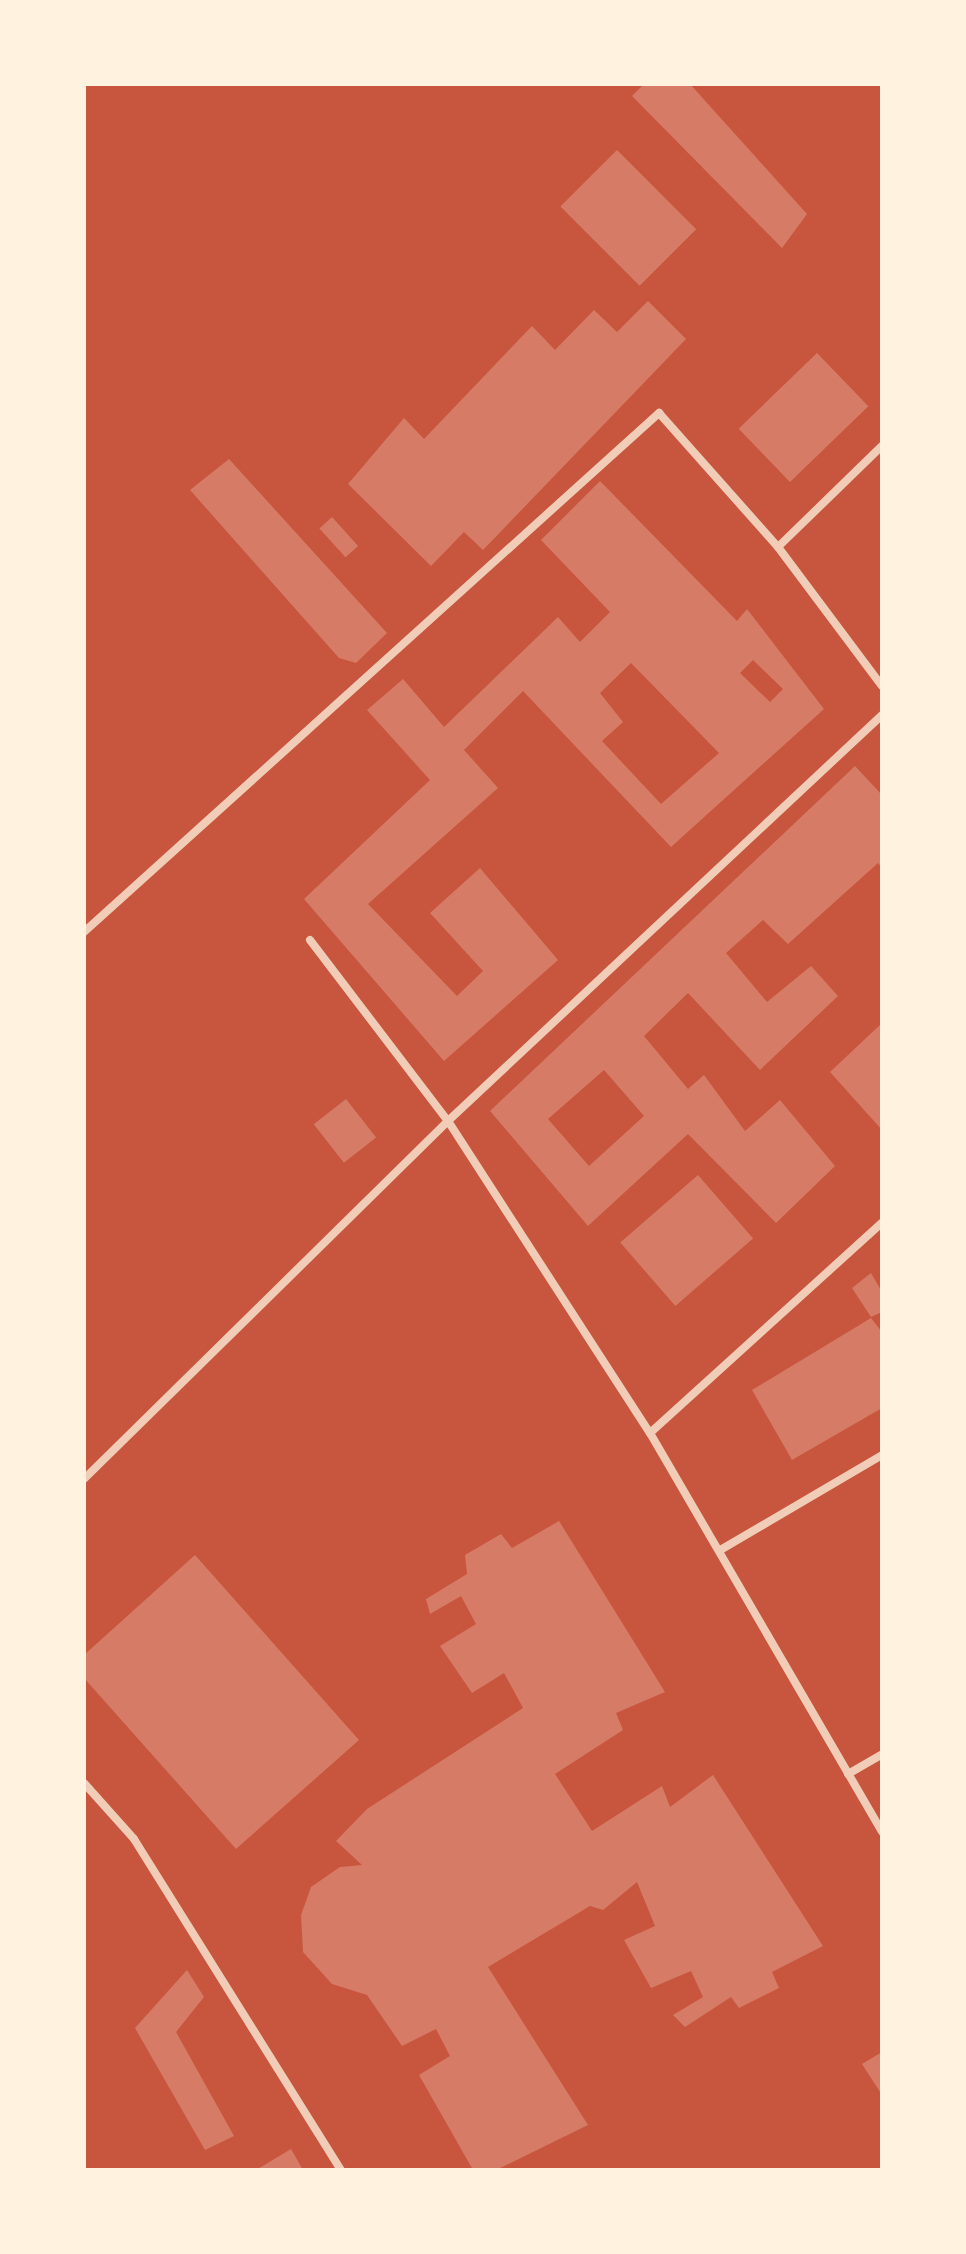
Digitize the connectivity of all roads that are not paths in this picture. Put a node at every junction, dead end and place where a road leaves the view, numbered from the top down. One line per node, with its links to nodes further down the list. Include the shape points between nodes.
1 (882, 446): 2 (street)
2 (778, 547): 3 (street); 5 (street, via 659,413)
3 (882, 686)
4 (882, 715): 7 (street)
5 (84, 932)
6 (310, 940): 7 (street)
7 (448, 1121): 9 (street); 11 (street)
8 (882, 1223): 9 (street)
9 (650, 1433): 12 (street)
10 (882, 1455): 12 (street)
11 (84, 1479)
12 (722, 1549): 14 (street)
13 (882, 1754): 14 (street)
14 (848, 1774): 16 (street)
15 (84, 1783): 17 (street, via 134,1839)
16 (882, 1831)
17 (341, 2170)

